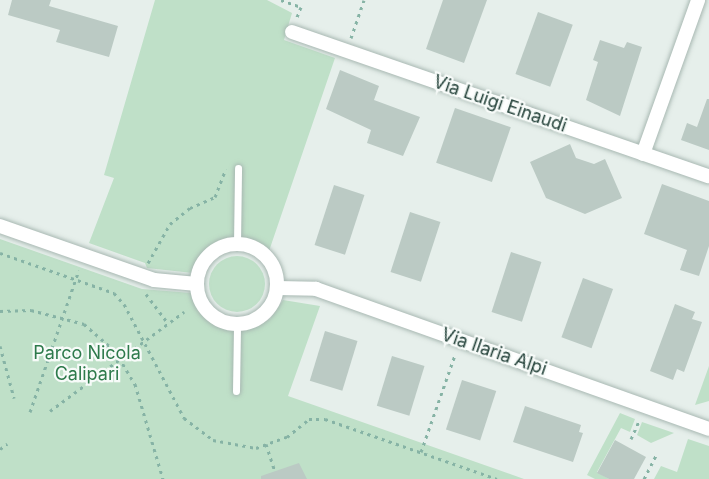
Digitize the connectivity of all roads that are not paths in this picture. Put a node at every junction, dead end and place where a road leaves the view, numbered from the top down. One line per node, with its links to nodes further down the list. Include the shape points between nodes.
1 (698, 0): 3 (street)
2 (292, 32): 3 (street, Via Luigi Einaudi)
3 (643, 154): 5 (street, Via Luigi Einaudi)
4 (238, 168): 7 (lane)
5 (709, 176)
6 (0, 226): 8 (street, via 144,276)
7 (237, 244): 8 (street, via 209,256 199,272); 9 (street, via 267,257)
8 (198, 284): 10 (street, via 200,296 214,316)
9 (277, 288): 10 (street, via 264,314); 12 (street, Via Ilaria Alpi, via 316,289)
10 (237, 324): 11 (lane)
11 (236, 391)
12 (709, 429)

